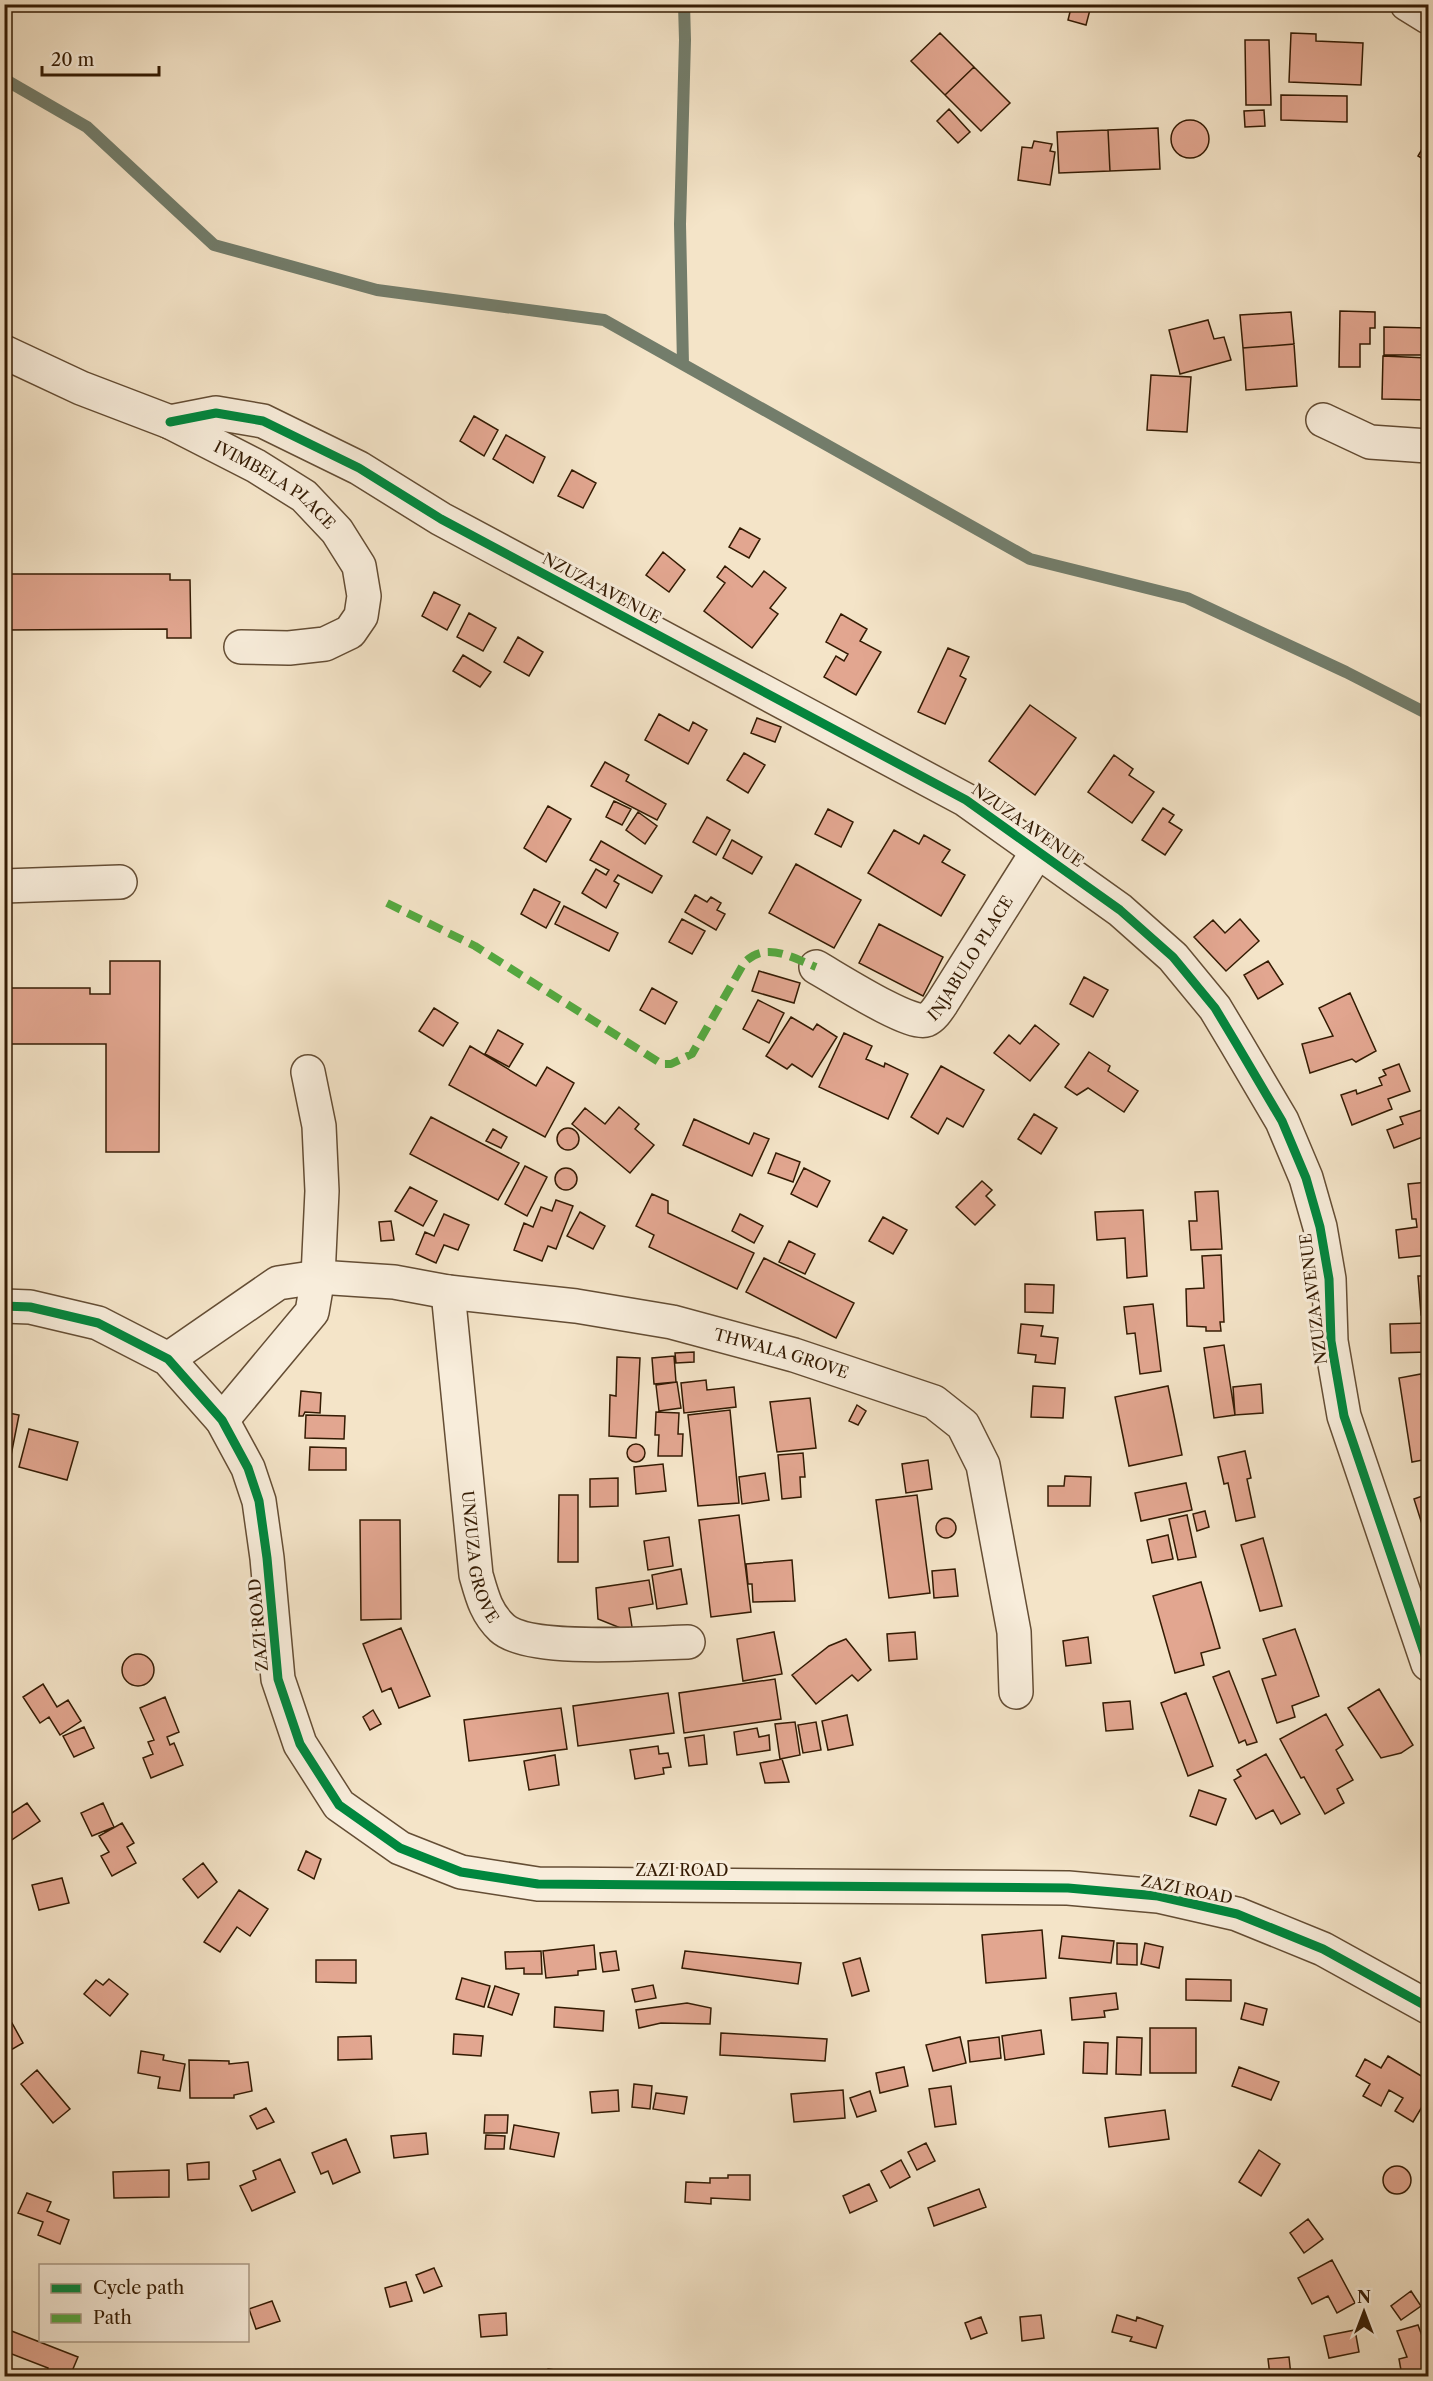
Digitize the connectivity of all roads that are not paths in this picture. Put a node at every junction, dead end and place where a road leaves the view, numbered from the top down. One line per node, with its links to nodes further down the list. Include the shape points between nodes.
1 (1407, 4): 2 (street)
2 (1428, 17)
3 (4, 352): 5 (street, IVIMBELA PLACE, via 81,388)
4 (1323, 420): 6 (street, via 1370,442)
5 (170, 422): 7 (street, IVIMBELA PLACE, via 256,466 304,496 337,531 359,566 364,596 362,616 350,632 325,644); 8 (street, NZUZA AVENUE, via 216,413 263,421 306,441 359,468 441,519 966,800)
6 (1428, 446)
7 (241, 647)
8 (1039, 849): 11 (street, INJABULO PLACE, via 942,1003 925,1020 914,1021 887,1008); 19 (street, NZUZA AVENUE, via 1120,909 1173,957 1215,1008 1282,1121 1306,1178 1320,1227 1329,1279 1331,1341 1344,1416)
9 (120, 882): 10 (street)
10 (4, 886)
11 (816, 967)
12 (309, 1072): 13 (street, via 319,1126 321,1169)
13 (318, 1277): 14 (street, THWALA GROVE, via 394,1282); 16 (street, THWALA GROVE, via 278,1283); 17 (street, via 312,1312)
14 (448, 1292): 18 (street, UNZUZA GROVE, via 476,1575 486,1609 504,1630 533,1641); 20 (street, THWALA GROVE, via 576,1306 672,1322 794,1355 934,1402 963,1425 983,1465 1014,1632)
15 (4, 1306): 16 (street, via 30,1307 98,1323)
16 (168, 1359): 17 (street, ZAZI ROAD)
17 (222, 1420): 21 (street, ZAZI ROAD, via 248,1468 259,1501 278,1679 300,1744 339,1804 400,1848 461,1872 538,1884 1068,1888 1158,1896 1238,1914 1323,1949)
18 (688, 1642)
19 (1428, 1664)
20 (1016, 1692)
21 (1428, 2007)

